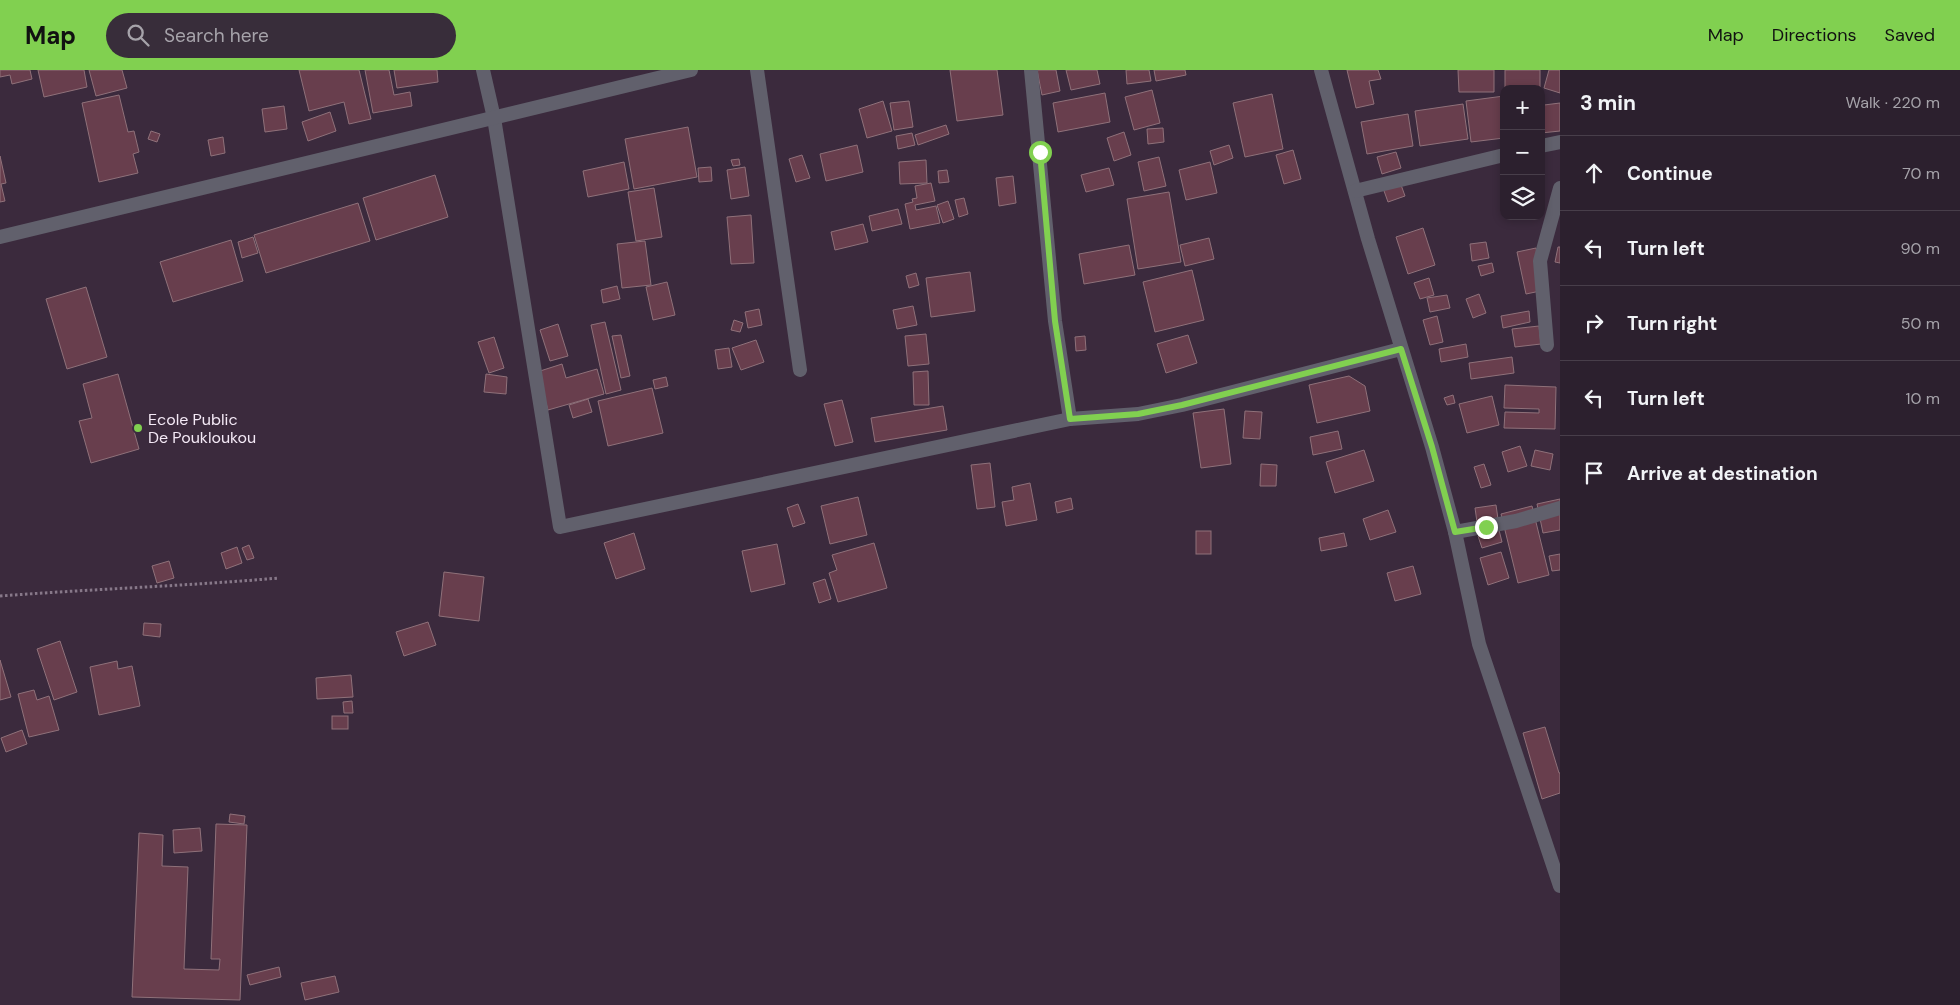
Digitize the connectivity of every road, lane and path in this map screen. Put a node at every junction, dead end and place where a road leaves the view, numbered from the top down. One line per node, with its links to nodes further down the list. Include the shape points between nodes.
1 (483, 70): 6 (street)
2 (691, 70): 6 (street)
3 (757, 70): 15 (street)
4 (1031, 70): 16 (street, via 1055,321)
5 (1321, 70): 11 (street)
6 (494, 118): 12 (street); 16 (street, via 560,527)
7 (1560, 142): 8 (street)
8 (1545, 145)
9 (1500, 156): 11 (street)
10 (1560, 188): 13 (street, via 1540,261)
11 (1355, 190): 14 (street)
12 (0, 237)
13 (1547, 345)
14 (1401, 349): 16 (street, via 1182,405 1138,414); 18 (street)
15 (800, 370)
16 (1070, 419)
17 (1560, 508): 18 (street, via 1516,521)
18 (1455, 532): 21 (street, via 1479,644)
19 (279, 578): 20 (path)
20 (0, 596)
21 (1560, 886)

